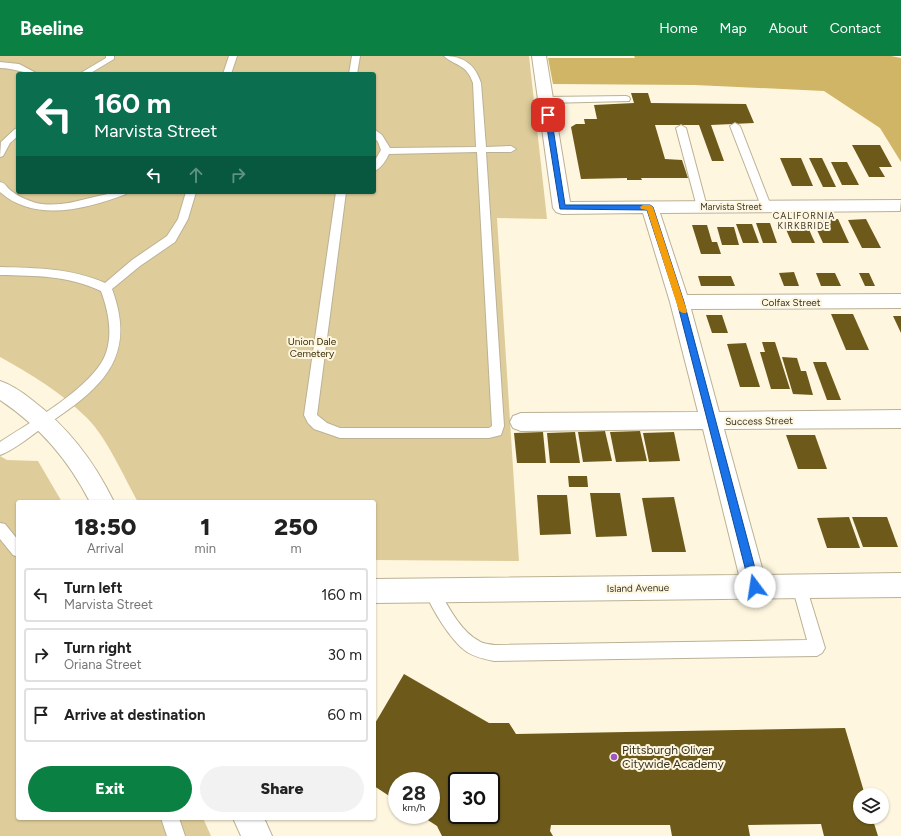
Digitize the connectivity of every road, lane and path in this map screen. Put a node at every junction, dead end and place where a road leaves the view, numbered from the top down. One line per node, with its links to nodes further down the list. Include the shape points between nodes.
1 (110, 56): 8 (lane)
2 (233, 56): 9 (lane)
3 (356, 56): 10 (lane)
4 (448, 56): 19 (lane, via 466,64 475,76)
5 (539, 56): 11 (street)
6 (0, 65): 7 (lane, via 16,66)
7 (30, 72)
8 (86, 72)
9 (228, 72)
10 (353, 72)
11 (546, 100): 12 (lane); 29 (street, Marvista Street, via 562,208)
12 (626, 100)
13 (735, 126): 28 (lane)
14 (681, 128): 30 (lane)
15 (16, 133): 17 (lane)
16 (376, 134): 20 (lane, via 383,140)
17 (3, 143): 21 (lane)
18 (511, 149): 19 (lane)
19 (482, 150): 20 (lane); 26 (lane, via 498,426 496,431 340,433 314,423 310,415)
20 (386, 151): 22 (lane)
21 (0, 154)
22 (376, 166)
23 (0, 185): 24 (lane, via 2,190 19,201 43,207 72,207)
24 (117, 194)
25 (190, 194): 32 (lane, via 183,219 171,238)
26 (341, 194)
27 (900, 205): 28 (street, Marvista Street)
28 (766, 206): 30 (street, Marvista Street)
29 (650, 207): 30 (street, Marvista Street); 34 (street)
30 (702, 207)
31 (0, 271): 32 (lane, via 55,273 86,279)
32 (106, 288): 37 (lane, via 114,306 116,331 112,354 103,371 86,388)
33 (901, 301): 34 (street, Colfax Street)
34 (680, 302): 38 (street)
35 (0, 389): 37 (street)
36 (901, 419): 38 (street, Success Street)
37 (43, 420): 40 (lane); 41 (street, via 80,462)
38 (712, 421): 39 (street, Success Street); 46 (street)
39 (521, 422)
40 (0, 449)
41 (101, 500)
42 (0, 529): 43 (lane)
43 (16, 548)
44 (901, 585): 45 (street, Island Avenue)
45 (799, 586): 46 (street, Island Avenue); 47 (lane, via 817,648 494,653 479,650 460,634)
46 (755, 587): 47 (street, Island Avenue)
47 (431, 590): 48 (street, Island Avenue)
48 (376, 591)
49 (171, 820): 51 (lane)
50 (249, 820): 52 (street)
51 (176, 836)
52 (256, 836)

